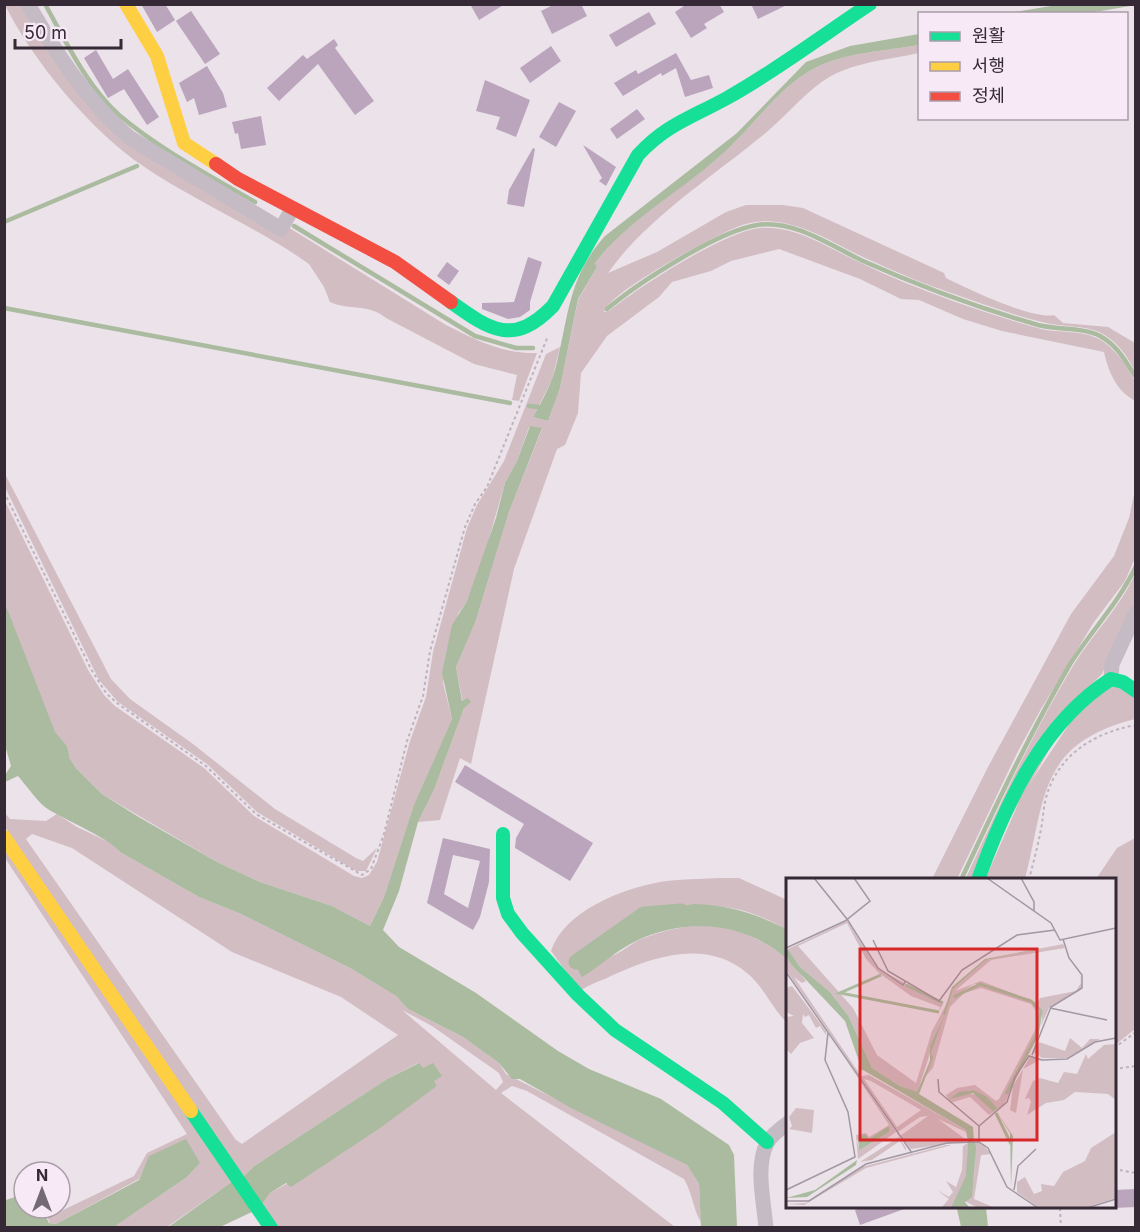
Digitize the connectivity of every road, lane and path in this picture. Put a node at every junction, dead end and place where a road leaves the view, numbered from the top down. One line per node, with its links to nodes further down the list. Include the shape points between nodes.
1 (28, 4): 4 (street, via 60,57 130,138 281,229)
2 (126, 4): 4 (street, via 157,56 184,143)
3 (870, 4): 4 (street, via 727,98 680,120 655,137 638,154 560,296 543,317 521,331 510,333 487,326 395,262)
4 (292, 209)
5 (549, 333): 6 (path, via 487,487 465,527 384,834 371,869 362,875 256,814 206,766 162,738 106,693)
6 (4, 492)
7 (1136, 613): 8 (street, via 1112,664)
8 (1111, 679): 9 (street); 13 (street, via 1082,698 1047,742 1000,824)
9 (1136, 691)
10 (1136, 725): 14 (path, via 1122,727 1085,744 1059,767 1045,800)
11 (503, 834): 20 (street, via 504,905 515,926 602,1020 705,1089)
12 (4, 837): 24 (street)
13 (978, 878)
14 (1029, 878)
15 (1136, 1032): 16 (path)
16 (1116, 1047)
17 (1136, 1066): 18 (path)
18 (1116, 1069)
19 (786, 1124): 20 (street)
20 (768, 1142): 25 (street, via 761,1182)
21 (1116, 1168): 22 (path)
22 (1136, 1173)
23 (1060, 1208): 26 (path)
24 (272, 1227)
25 (766, 1227)
26 (1061, 1227)

